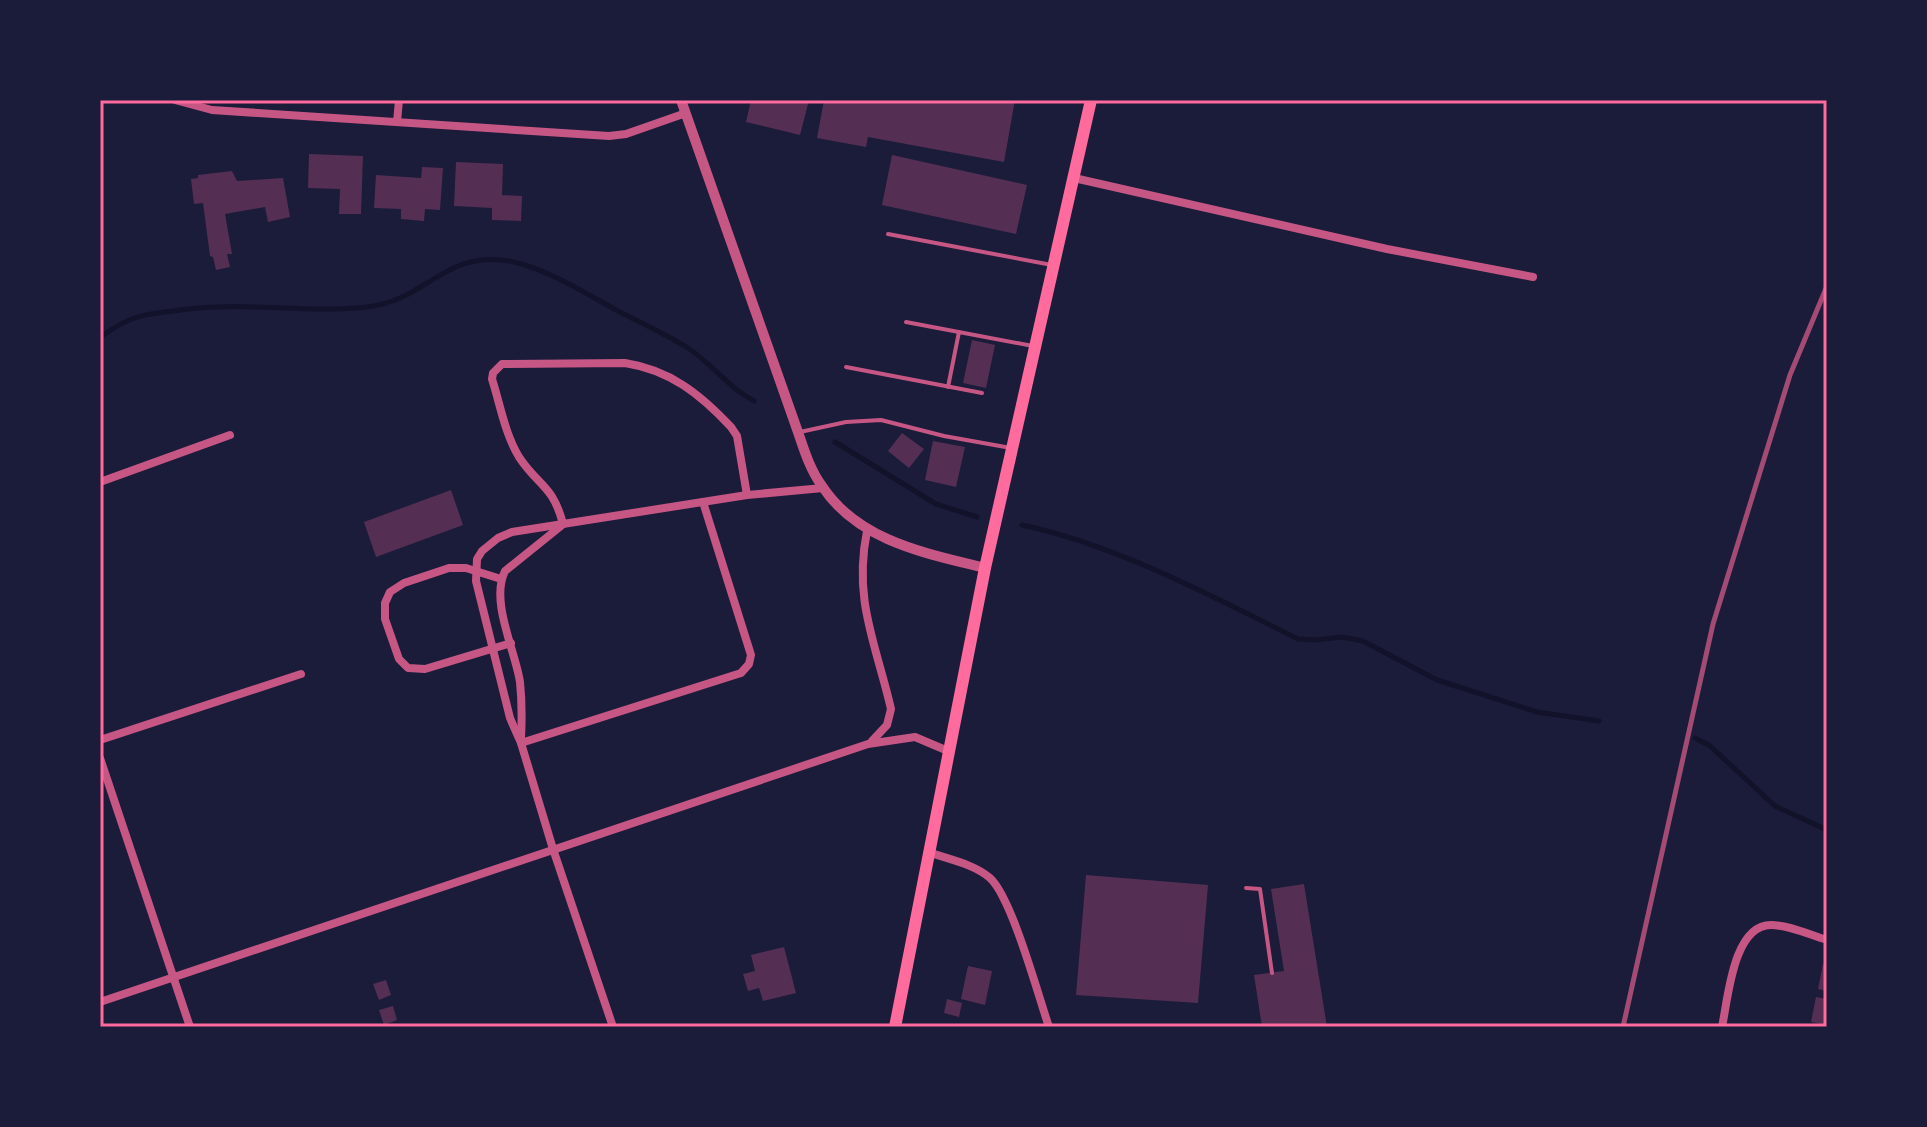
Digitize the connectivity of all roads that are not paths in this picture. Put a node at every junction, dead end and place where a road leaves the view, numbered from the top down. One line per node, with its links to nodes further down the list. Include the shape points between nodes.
1 (175, 100): 6 (street, via 212,110)
2 (399, 100): 6 (street)
3 (681, 100): 5 (street)
4 (1091, 100): 7 (main road)
5 (686, 113): 6 (street, via 609,136); 17 (street)
6 (397, 122)
7 (1074, 178): 9 (main road); 10 (street)
8 (888, 234): 9 (lane)
9 (1054, 266): 13 (main road)
10 (1533, 277)
11 (906, 322): 12 (lane)
12 (959, 332): 13 (lane); 15 (lane)
13 (1036, 346): 19 (main road)
14 (846, 367): 15 (lane)
15 (948, 387): 16 (lane)
16 (982, 393)
17 (798, 433): 19 (lane, via 881,420); 21 (street)
18 (230, 435): 20 (street)
19 (1012, 448): 26 (main road)
20 (100, 482)
21 (823, 488): 22 (street); 25 (street)
22 (747, 495): 23 (street); 24 (street, via 737,436 676,378 625,363 502,364 492,379 513,446 554,497)
23 (703, 502): 24 (street); 33 (street, via 751,655 749,664 741,673)
24 (563, 524): 27 (street, via 498,538 482,551); 28 (street)
25 (867, 531): 26 (street); 34 (street, via 865,611 891,709 882,733)
26 (985, 568): 35 (main road)
27 (475, 571): 28 (street); 30 (street); 30 (street, via 449,568 404,583 390,592 385,619 399,659 408,668 425,669)
28 (501, 579): 29 (street)
29 (511, 643): 30 (street); 33 (street, via 519,679)
30 (491, 649): 33 (street)
31 (301, 674): 32 (street)
32 (100, 740)
33 (521, 743): 37 (street)
34 (868, 744): 35 (street, via 915,737); 37 (street)
35 (948, 751): 38 (main road)
36 (100, 758): 42 (street)
37 (553, 849): 42 (street); 45 (street)
38 (928, 852): 46 (main road); 47 (street, via 992,879 1022,945)
39 (1246, 888): 41 (lane, via 1260,889)
40 (1827, 940): 48 (street, via 1772,925 1752,932 1738,952)
41 (1272, 973)
42 (174, 977): 43 (street); 44 (street)
43 (100, 1002)
44 (190, 1027)
45 (613, 1027)
46 (895, 1027)
47 (1049, 1027)
48 (1722, 1027)

